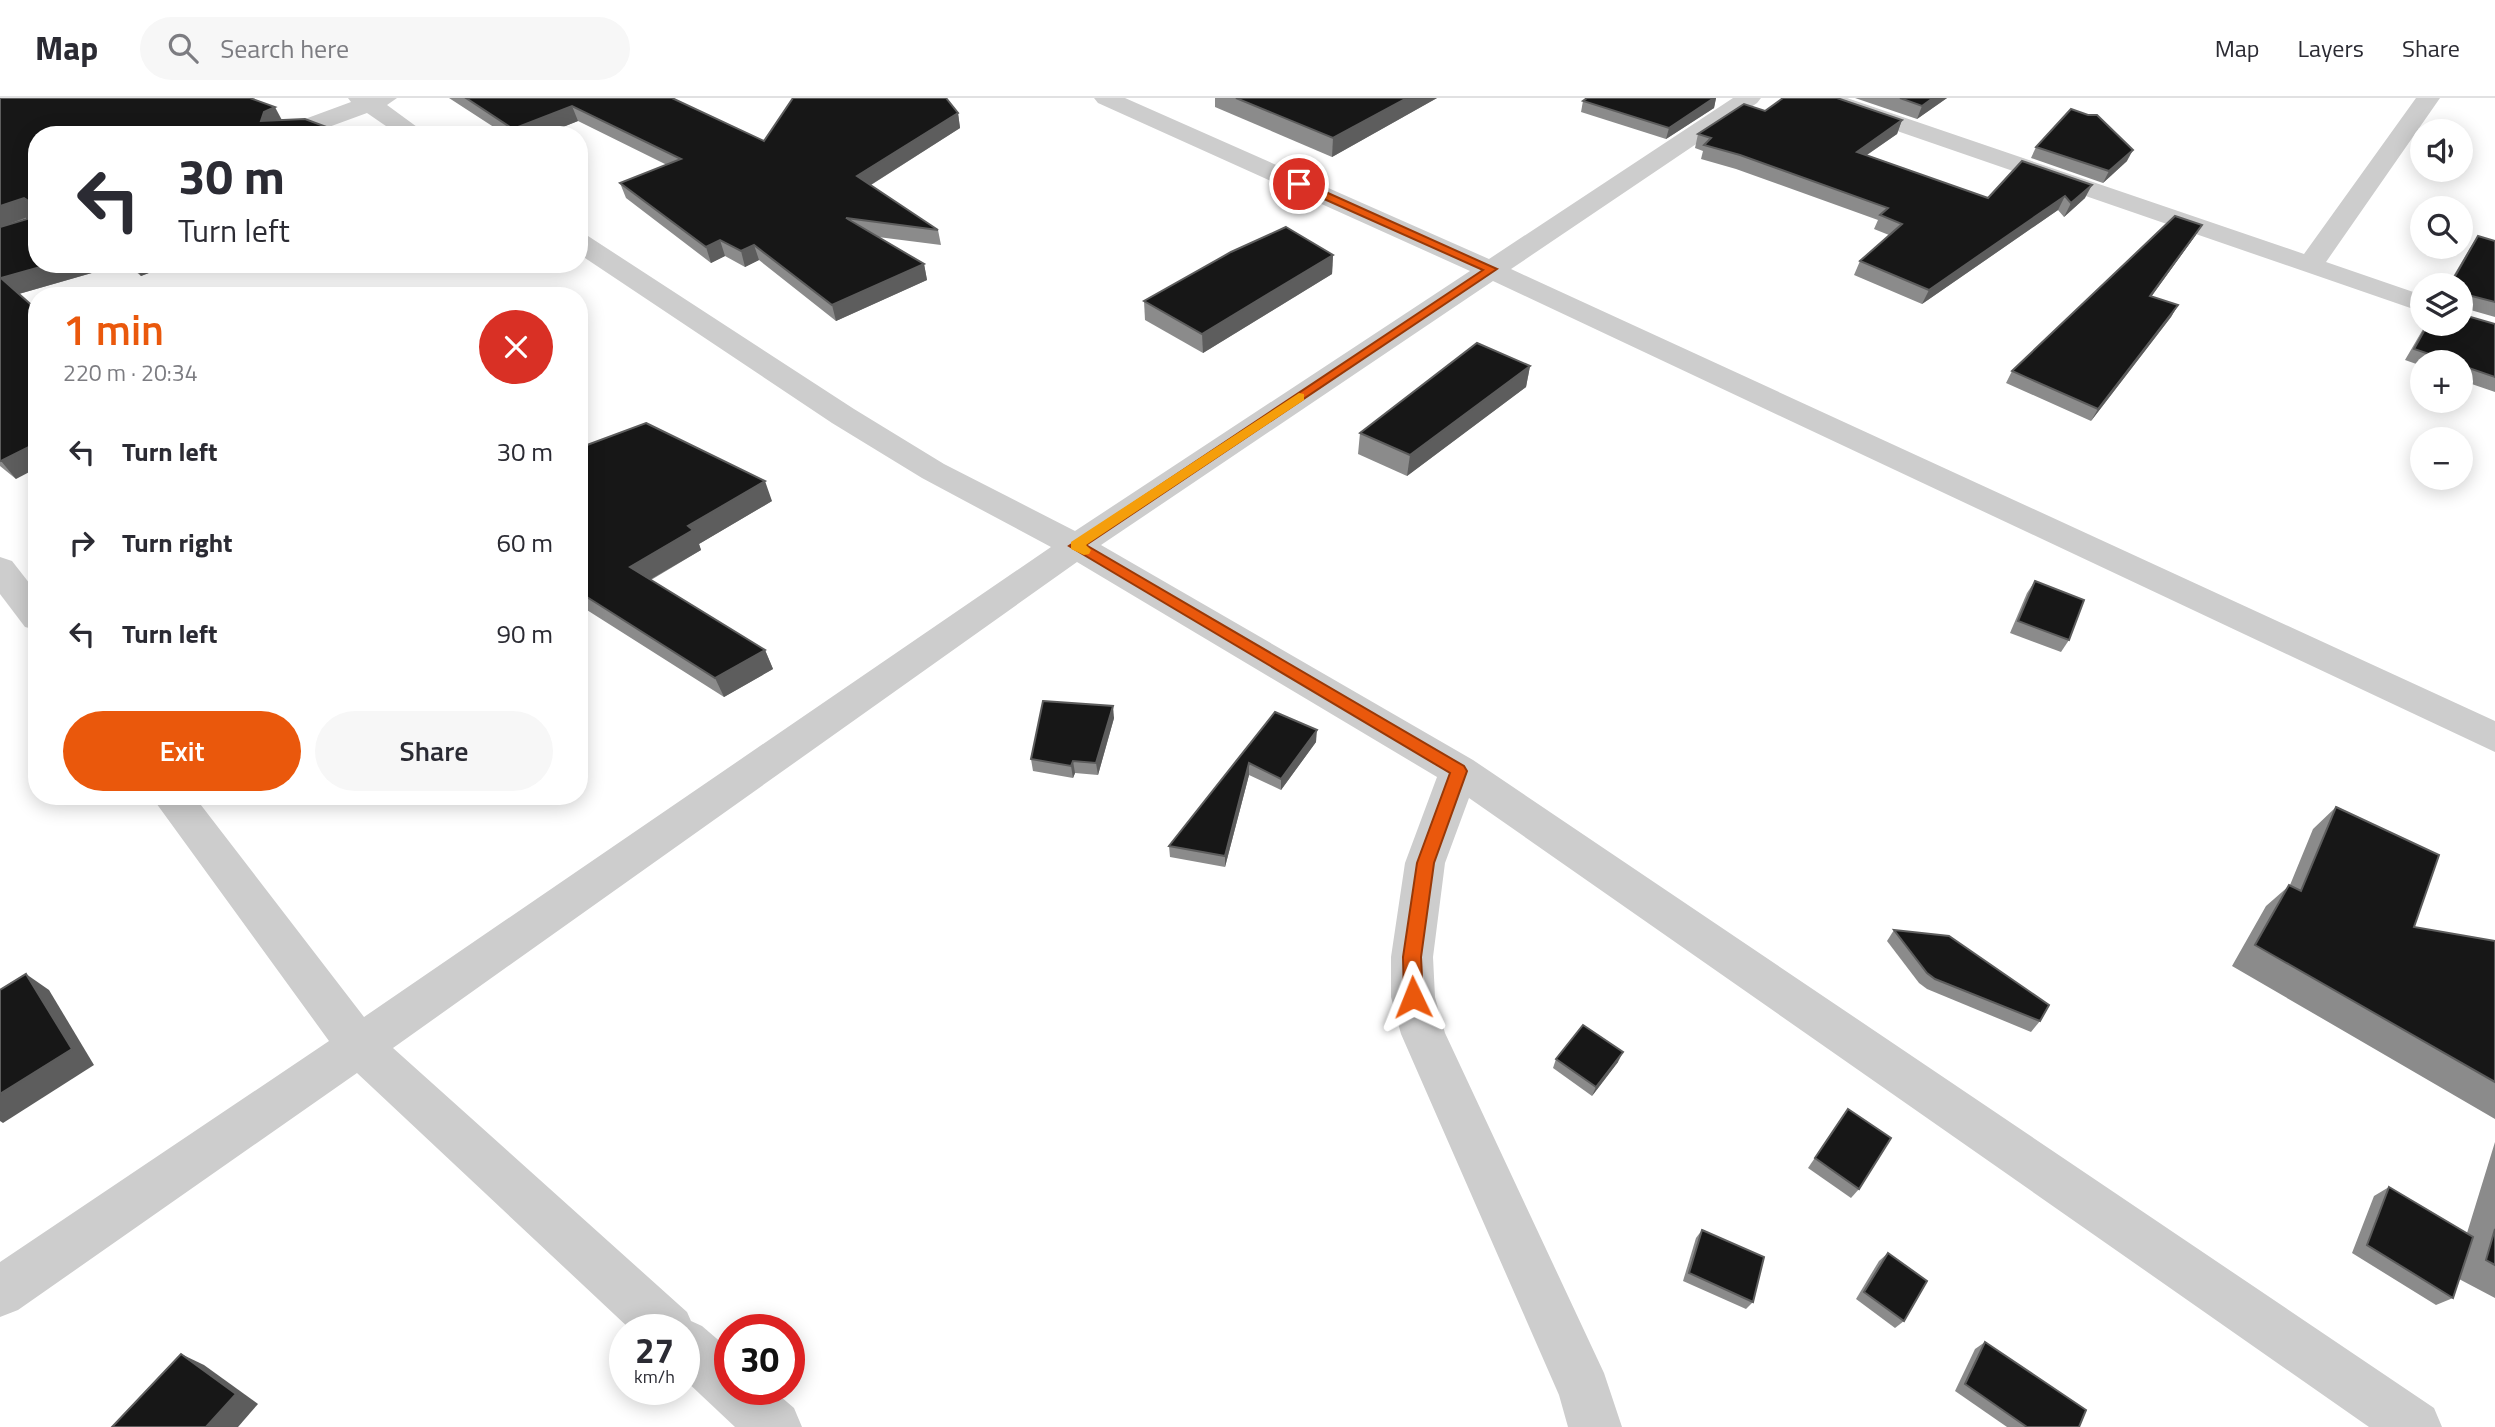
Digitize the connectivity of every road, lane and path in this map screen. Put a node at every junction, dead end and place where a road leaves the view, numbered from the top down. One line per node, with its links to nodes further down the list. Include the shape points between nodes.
1 (1106, 98): 10 (street)
2 (1749, 98): 10 (street)
3 (1824, 98): 9 (street)
4 (2428, 98): 9 (street)
5 (371, 100): 6 (street); 7 (street)
6 (306, 126)
7 (404, 126)
8 (588, 248): 12 (street, via 922,464)
9 (2309, 266): 11 (street)
10 (1492, 269): 12 (street); 15 (street)
11 (2410, 300)
12 (1076, 546): 16 (street); 18 (street)
13 (0, 569): 14 (street)
14 (28, 606)
15 (2495, 737)
16 (1459, 771): 25 (street, via 1425,863 1412,957 1413,997 1423,1034 1585,1392); 26 (street)
17 (178, 805): 18 (street)
18 (359, 1046): 19 (street); 20 (street)
19 (0, 1292)
20 (652, 1314)
21 (700, 1358): 22 (street)
22 (714, 1371)
23 (751, 1405): 24 (street)
24 (775, 1427)
25 (1595, 1427)
26 (2415, 1427)

